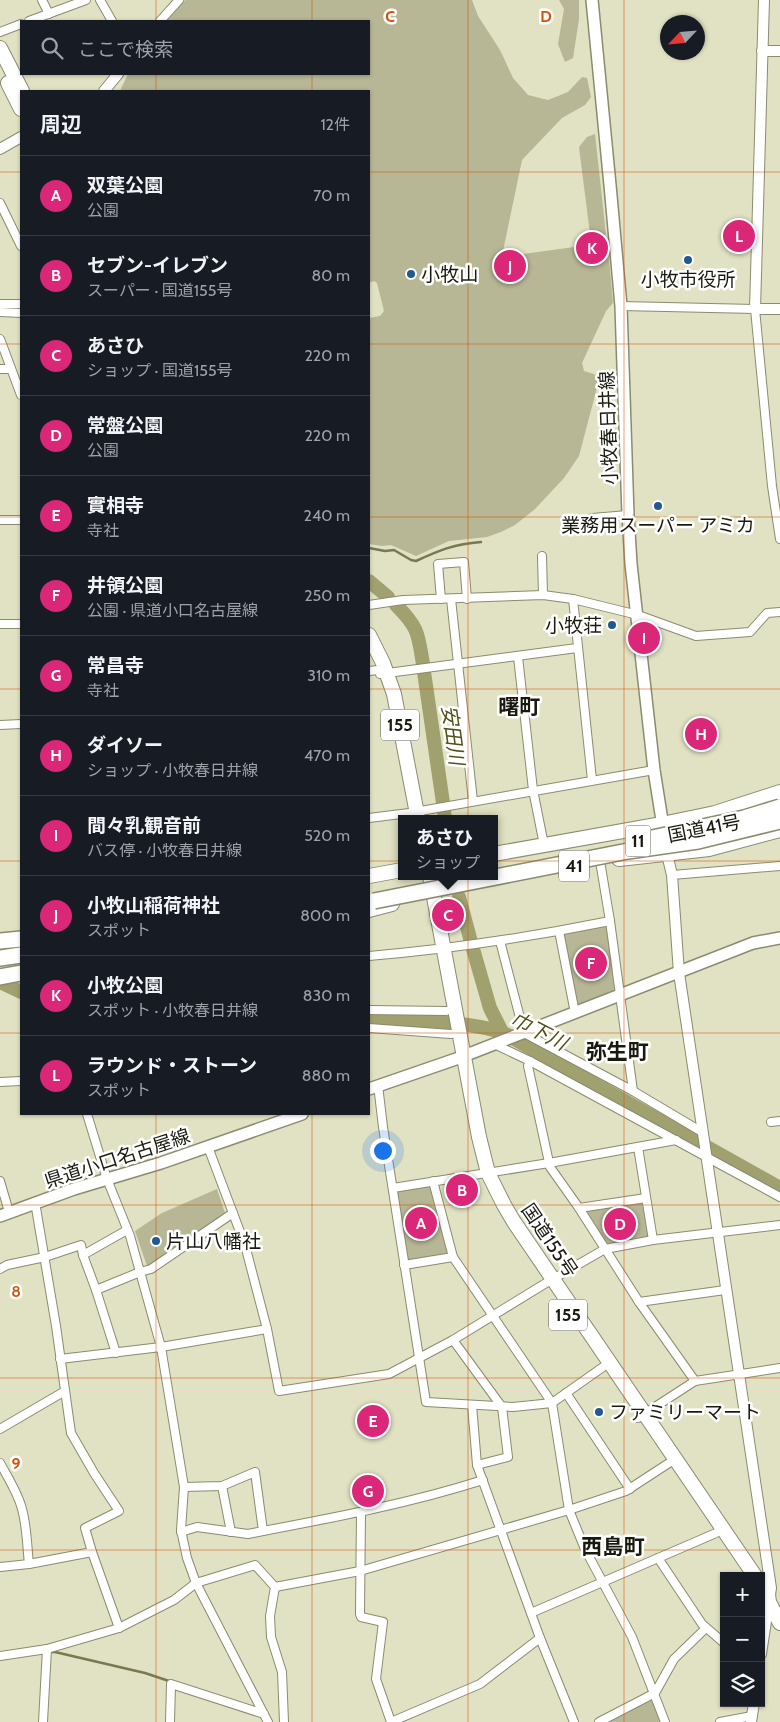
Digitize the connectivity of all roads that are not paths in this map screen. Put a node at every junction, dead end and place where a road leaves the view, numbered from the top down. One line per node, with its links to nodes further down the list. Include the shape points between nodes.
1 (42, 0): 7 (street)
2 (86, 0): 7 (street)
3 (100, 0): 9 (street)
4 (592, 0): 27 (main road, 小牧春日井線)
5 (764, 0): 14 (street)
6 (174, 2): 10 (street)
7 (49, 14): 8 (street)
8 (32, 20)
9 (111, 20)
10 (161, 20)
11 (20, 24): 12 (street)
12 (1, 31)
13 (0, 48): 18 (highway)
14 (762, 50): 15 (street); 28 (street)
15 (780, 51)
16 (0, 67): 20 (highway)
17 (117, 75): 19 (street)
18 (21, 90)
19 (105, 90)
20 (20, 107)
21 (20, 138): 22 (street)
22 (0, 149)
23 (0, 203): 24 (street)
24 (20, 244)
25 (0, 304): 26 (street)
26 (20, 304)
27 (621, 306): 28 (street); 36 (main road, 小牧春日井線)
28 (755, 309): 29 (street); 40 (street)
29 (780, 309)
30 (0, 312): 31 (street)
31 (20, 313)
32 (0, 339): 34 (street)
33 (0, 369): 34 (street)
34 (11, 369): 35 (street)
35 (20, 392)
36 (628, 516): 37 (street); 49 (main road, 小牧春日井線)
37 (592, 518)
38 (0, 520): 39 (street)
39 (20, 520)
40 (780, 539)
41 (542, 556): 42 (street)
42 (543, 595): 43 (street); 45 (street)
43 (572, 598): 49 (street); 53 (street)
44 (450, 599): 45 (street); 46 (street); 56 (street)
45 (467, 599): 46 (street, via 464,562 438,564)
46 (441, 600): 47 (street)
47 (370, 604)
48 (780, 612): 49 (street, via 767,613 750,632 696,636)
49 (638, 615): 60 (main road, 小牧春日井線)
50 (0, 624): 51 (street)
51 (20, 624)
52 (370, 639): 57 (highway, 155)
53 (577, 648): 55 (street); 61 (street)
54 (370, 653): 57 (highway, 155)
55 (518, 657): 56 (street); 62 (street)
56 (458, 664): 57 (street); 64 (street)
57 (378, 672): 66 (highway, 155, via 394,694)
58 (20, 724): 59 (street)
59 (0, 725)
60 (654, 770): 61 (street); 71 (main road, 小牧春日井線)
61 (592, 780): 62 (street)
62 (533, 790): 64 (street); 73 (street)
63 (780, 792): 71 (highway, 国道41号 / 41, via 715,813)
64 (472, 801): 66 (street)
65 (780, 807): 79 (highway, 11, bridge, via 695,830)
66 (413, 815)
67 (780, 815): 74 (highway, bridge, via 739,828)
68 (398, 816): 69 (street)
69 (370, 818)
70 (780, 822): 74 (highway, 11, bridge, via 698,841)
71 (662, 824): 73 (highway, 国道41号 / 41); 76 (main road, 小牧春日井線)
72 (780, 830): 76 (highway, 国道41号 / 41, via 709,849)
73 (544, 845): 75 (highway, 国道41号 / 41)
74 (628, 851): 83 (highway, 11, bridge)
75 (498, 853)
76 (667, 854): 77 (highway, 国道41号 / 41); 81 (street)
77 (600, 861): 88 (highway, 国道41号 / 41); 90 (street)
78 (780, 866): 81 (street)
79 (498, 868)
80 (398, 871): 82 (highway)
81 (672, 875): 103 (street)
82 (370, 876)
83 (498, 877)
84 (422, 880): 88 (highway, 国道155号 / 155)
85 (430, 880): 88 (highway, 国道155号 / 155)
86 (444, 880): 89 (highway)
87 (481, 880): 89 (highway, 11, bridge)
88 (428, 894): 89 (highway, 国道41号 / 41); 98 (highway, 国道155号 / 155)
89 (370, 902)
90 (610, 921): 91 (street); 105 (street)
91 (559, 931): 95 (street); 107 (street)
92 (20, 938): 94 (highway)
93 (780, 938): 103 (main road, via 753,944)
94 (0, 940)
95 (500, 941): 98 (street); 110 (street)
96 (20, 948): 97 (highway)
97 (0, 950)
98 (439, 950): 100 (street); 108 (highway, 国道155号 / 155)
99 (20, 955): 101 (highway)
100 (370, 956)
101 (0, 958)
102 (20, 972): 104 (highway)
103 (679, 973): 105 (main road); 122 (street)
104 (0, 975)
105 (621, 995): 107 (main road); 117 (street)
106 (370, 1010): 108 (street)
107 (575, 1012): 110 (main road)
108 (451, 1023): 109 (street); 112 (highway, 国道155号 / 155)
109 (370, 1028)
110 (524, 1033): 111 (main road); 117 (street)
111 (494, 1044): 112 (main road); 113 (street)
112 (460, 1057): 116 (main road); 128 (highway, 国道155号 / 155, via 470,1132)
113 (530, 1061): 123 (street); 127 (street, via 528,1066)
114 (20, 1081): 115 (street)
115 (0, 1082)
116 (373, 1087): 132 (street)
117 (633, 1091): 122 (street)
118 (87, 1115): 129 (street)
119 (299, 1115): 124 (main road, 県道小口名古屋線)
120 (780, 1121): 121 (street)
121 (771, 1122)
122 (702, 1132): 126 (street)
123 (676, 1140): 125 (street); 126 (street)
124 (208, 1147): 129 (main road, 県道小口名古屋線); 137 (street)
125 (638, 1147): 127 (street); 134 (street)
126 (706, 1156): 133 (street); 141 (street)
127 (549, 1163): 128 (street); 136 (street)
128 (484, 1173): 130 (street); 150 (highway, 国道155号 / 155, via 493,1202)
129 (107, 1179): 135 (main road, 県道小口名古屋線); 140 (street)
130 (433, 1180): 132 (street); 146 (street)
131 (0, 1181): 138 (street)
132 (393, 1188): 147 (street)
133 (780, 1197)
134 (646, 1198): 136 (street); 142 (street)
135 (35, 1202): 138 (main road, 県道小口名古屋線); 145 (street)
136 (579, 1208): 143 (street)
137 (233, 1213): 149 (street, via 150,1269); 155 (street)
138 (4, 1214)
139 (780, 1225): 141 (street)
140 (128, 1230): 144 (street); 149 (street)
141 (717, 1234): 142 (street); 152 (street)
142 (653, 1240): 143 (street)
143 (605, 1249): 150 (street); 153 (street)
144 (83, 1255): 145 (street, via 81,1245); 151 (street)
145 (45, 1257): 148 (street); 159 (street)
146 (453, 1257): 147 (street); 154 (street)
147 (404, 1265): 160 (street)
148 (0, 1269)
149 (140, 1272): 151 (street); 157 (street)
150 (550, 1281): 154 (street); 161 (highway, 国道155号 / 155); 170 (highway, 国道155号 / 155)
151 (96, 1290): 158 (street)
152 (725, 1290): 153 (street); 163 (street)
153 (639, 1302): 164 (street)
154 (494, 1316): 156 (street); 167 (street)
155 (267, 1329): 157 (street); 160 (street, via 279,1391 389,1374)
156 (453, 1340): 160 (street); 169 (street)
157 (161, 1347): 158 (street); 177 (street)
158 (116, 1353): 159 (street)
159 (60, 1359): 165 (street)
160 (419, 1359): 168 (street, via 426,1402)
161 (603, 1367): 166 (street); 170 (highway, 国道155号 / 155)
162 (780, 1368): 163 (street)
163 (738, 1375): 164 (street); 196 (street)
164 (694, 1381): 170 (street)
165 (65, 1391): 171 (street); 186 (street, via 71,1432 119,1511 85,1528)
166 (566, 1393): 167 (street); 178 (street)
167 (552, 1403): 169 (street); 179 (street)
168 (472, 1405): 169 (street); 174 (street)
169 (502, 1407): 174 (street, via 508,1457)
170 (641, 1415): 173 (highway, 国道155号 / 155); 192 (highway, 国道155号 / 155)
171 (0, 1429)
172 (0, 1463): 188 (street, via 22,1507)
173 (669, 1464): 178 (street); 185 (highway, 国道155号 / 155)
174 (476, 1466): 175 (street)
175 (483, 1480): 180 (street); 181 (street)
176 (222, 1486): 177 (street); 182 (street, via 255,1472); 184 (street)
177 (184, 1487): 183 (street)
178 (630, 1489): 179 (street)
179 (569, 1510): 181 (street); 193 (street, via 585,1549)
180 (361, 1512): 182 (street); 190 (street)
181 (501, 1530): 190 (street); 197 (street)
182 (263, 1531): 184 (street, via 248,1534)
183 (182, 1532): 184 (street, via 196,1527); 194 (street)
184 (231, 1532)
185 (716, 1532): 187 (street); 191 (highway, 国道155号 / 155)
186 (92, 1552): 188 (street); 200 (street)
187 (658, 1558): 193 (street); 201 (street)
188 (29, 1564): 189 (street)
189 (0, 1567)
190 (360, 1571): 195 (street); 214 (street, via 360,1614 383,1622 376,1679)
191 (743, 1572)
192 (752, 1572)
193 (603, 1580): 197 (street); 206 (street, via 632,1637)
194 (196, 1583): 195 (street, via 255,1566); 200 (street, via 174,1600); 207 (street)
195 (275, 1587): 213 (street, via 270,1616 271,1637 282,1672)
196 (768, 1591): 198 (street); 199 (highway)
197 (531, 1613): 202 (street)
198 (765, 1618)
199 (780, 1623)
200 (119, 1628): 204 (street)
201 (706, 1628): 203 (street); 206 (street, via 674,1659)
202 (540, 1638): 214 (street, via 480,1684); 215 (street)
203 (720, 1640)
204 (47, 1649): 205 (street); 210 (street)
205 (0, 1656)
206 (655, 1693): 209 (street); 216 (street)
207 (264, 1714): 211 (street, via 171,1684); 212 (street)
208 (751, 1719): 217 (street)
209 (604, 1721)
210 (44, 1722)
211 (170, 1722)
212 (268, 1722)
213 (284, 1722)
214 (391, 1722)
215 (574, 1722)
216 (665, 1722)
217 (720, 1722)

